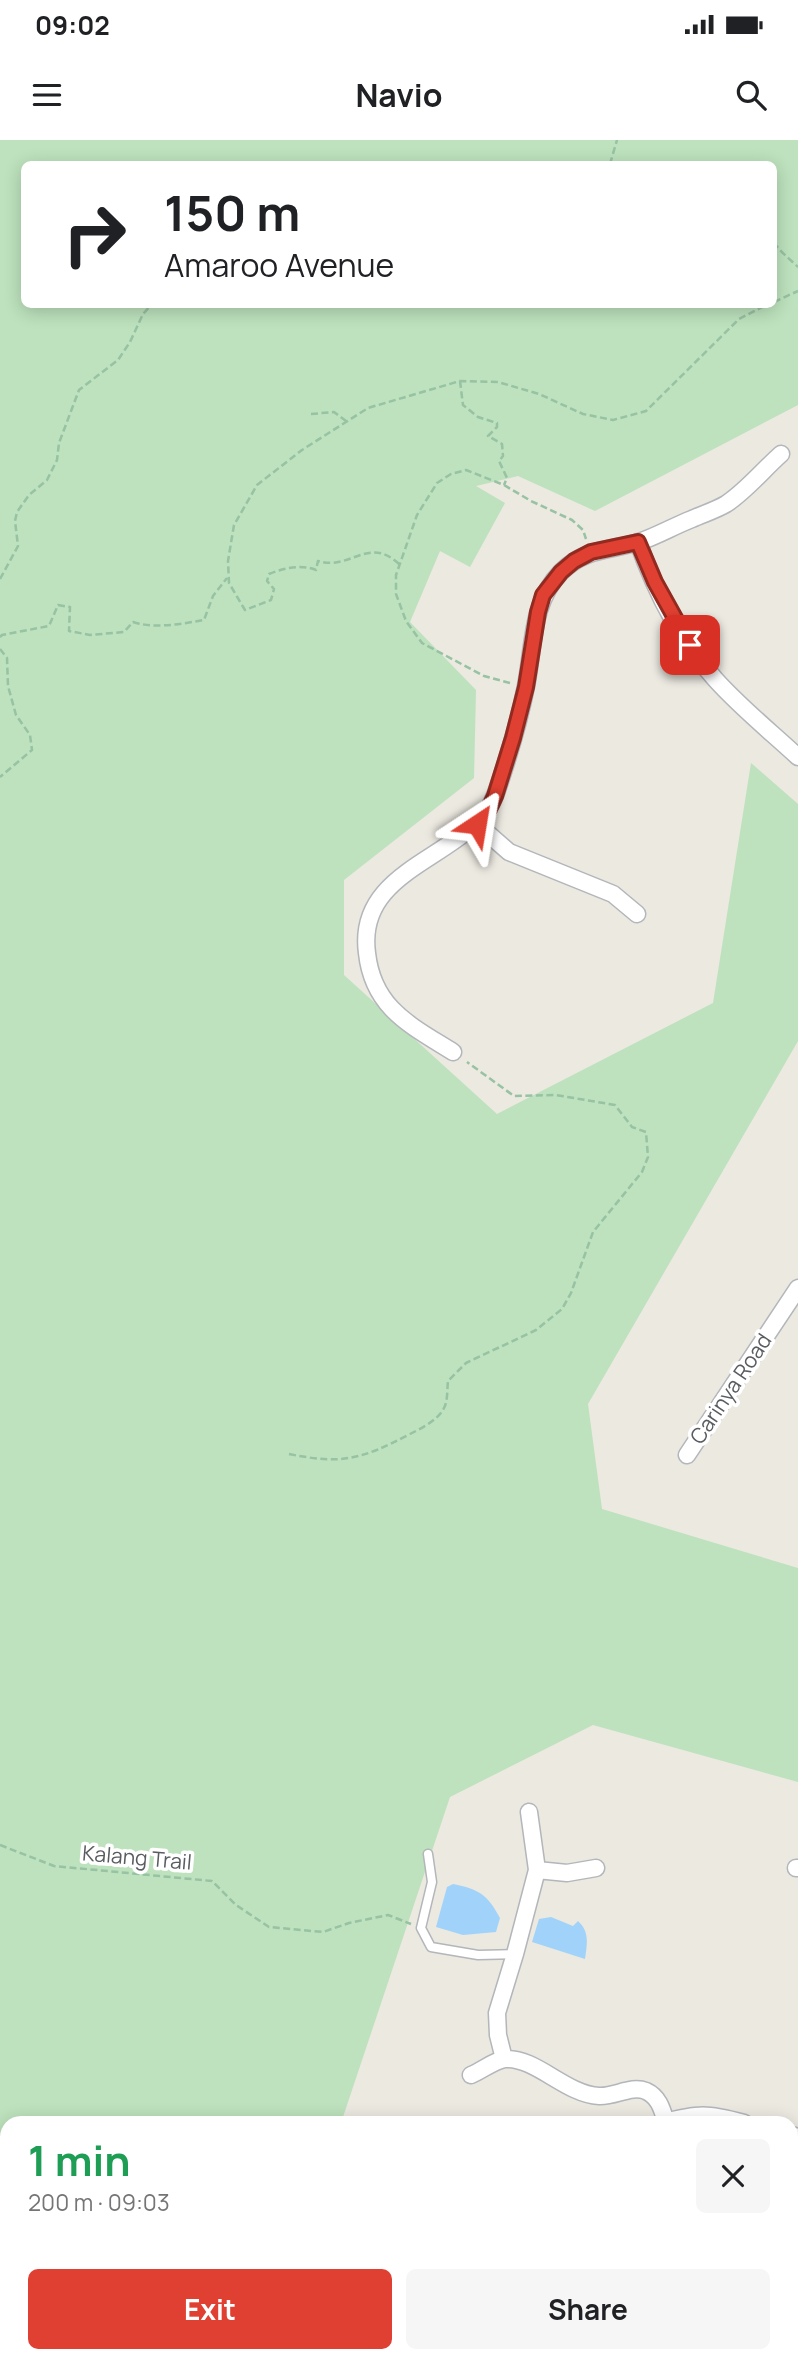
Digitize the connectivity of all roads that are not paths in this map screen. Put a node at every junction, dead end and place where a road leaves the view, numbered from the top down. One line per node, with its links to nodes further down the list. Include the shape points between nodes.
1 (780, 454): 2 (street, via 726,504)
2 (638, 542): 3 (street, via 663,599 697,658); 4 (street, via 591,552 574,561 543,595 526,687 495,796)
3 (798, 757)
4 (477, 824): 5 (street, via 509,852 613,894); 6 (street, via 407,870 384,894 367,933 368,966 379,994 411,1026)
5 (637, 914)
6 (453, 1052)
7 (798, 1288): 8 (street, Carinya Road)
8 (687, 1455)
9 (529, 1812): 12 (street)
10 (428, 1854): 13 (lane, via 432,1882 421,1928 431,1947 478,1955)
11 (596, 1868): 12 (street)
12 (537, 1870): 13 (street)
13 (515, 1954): 14 (street, via 497,2013)
14 (504, 2059): 15 (street); 16 (street, via 526,2063 567,2087 599,2096 639,2089 660,2103)
15 (471, 2075)
16 (663, 2116)
17 (685, 2116): 18 (street)
18 (719, 2116)

